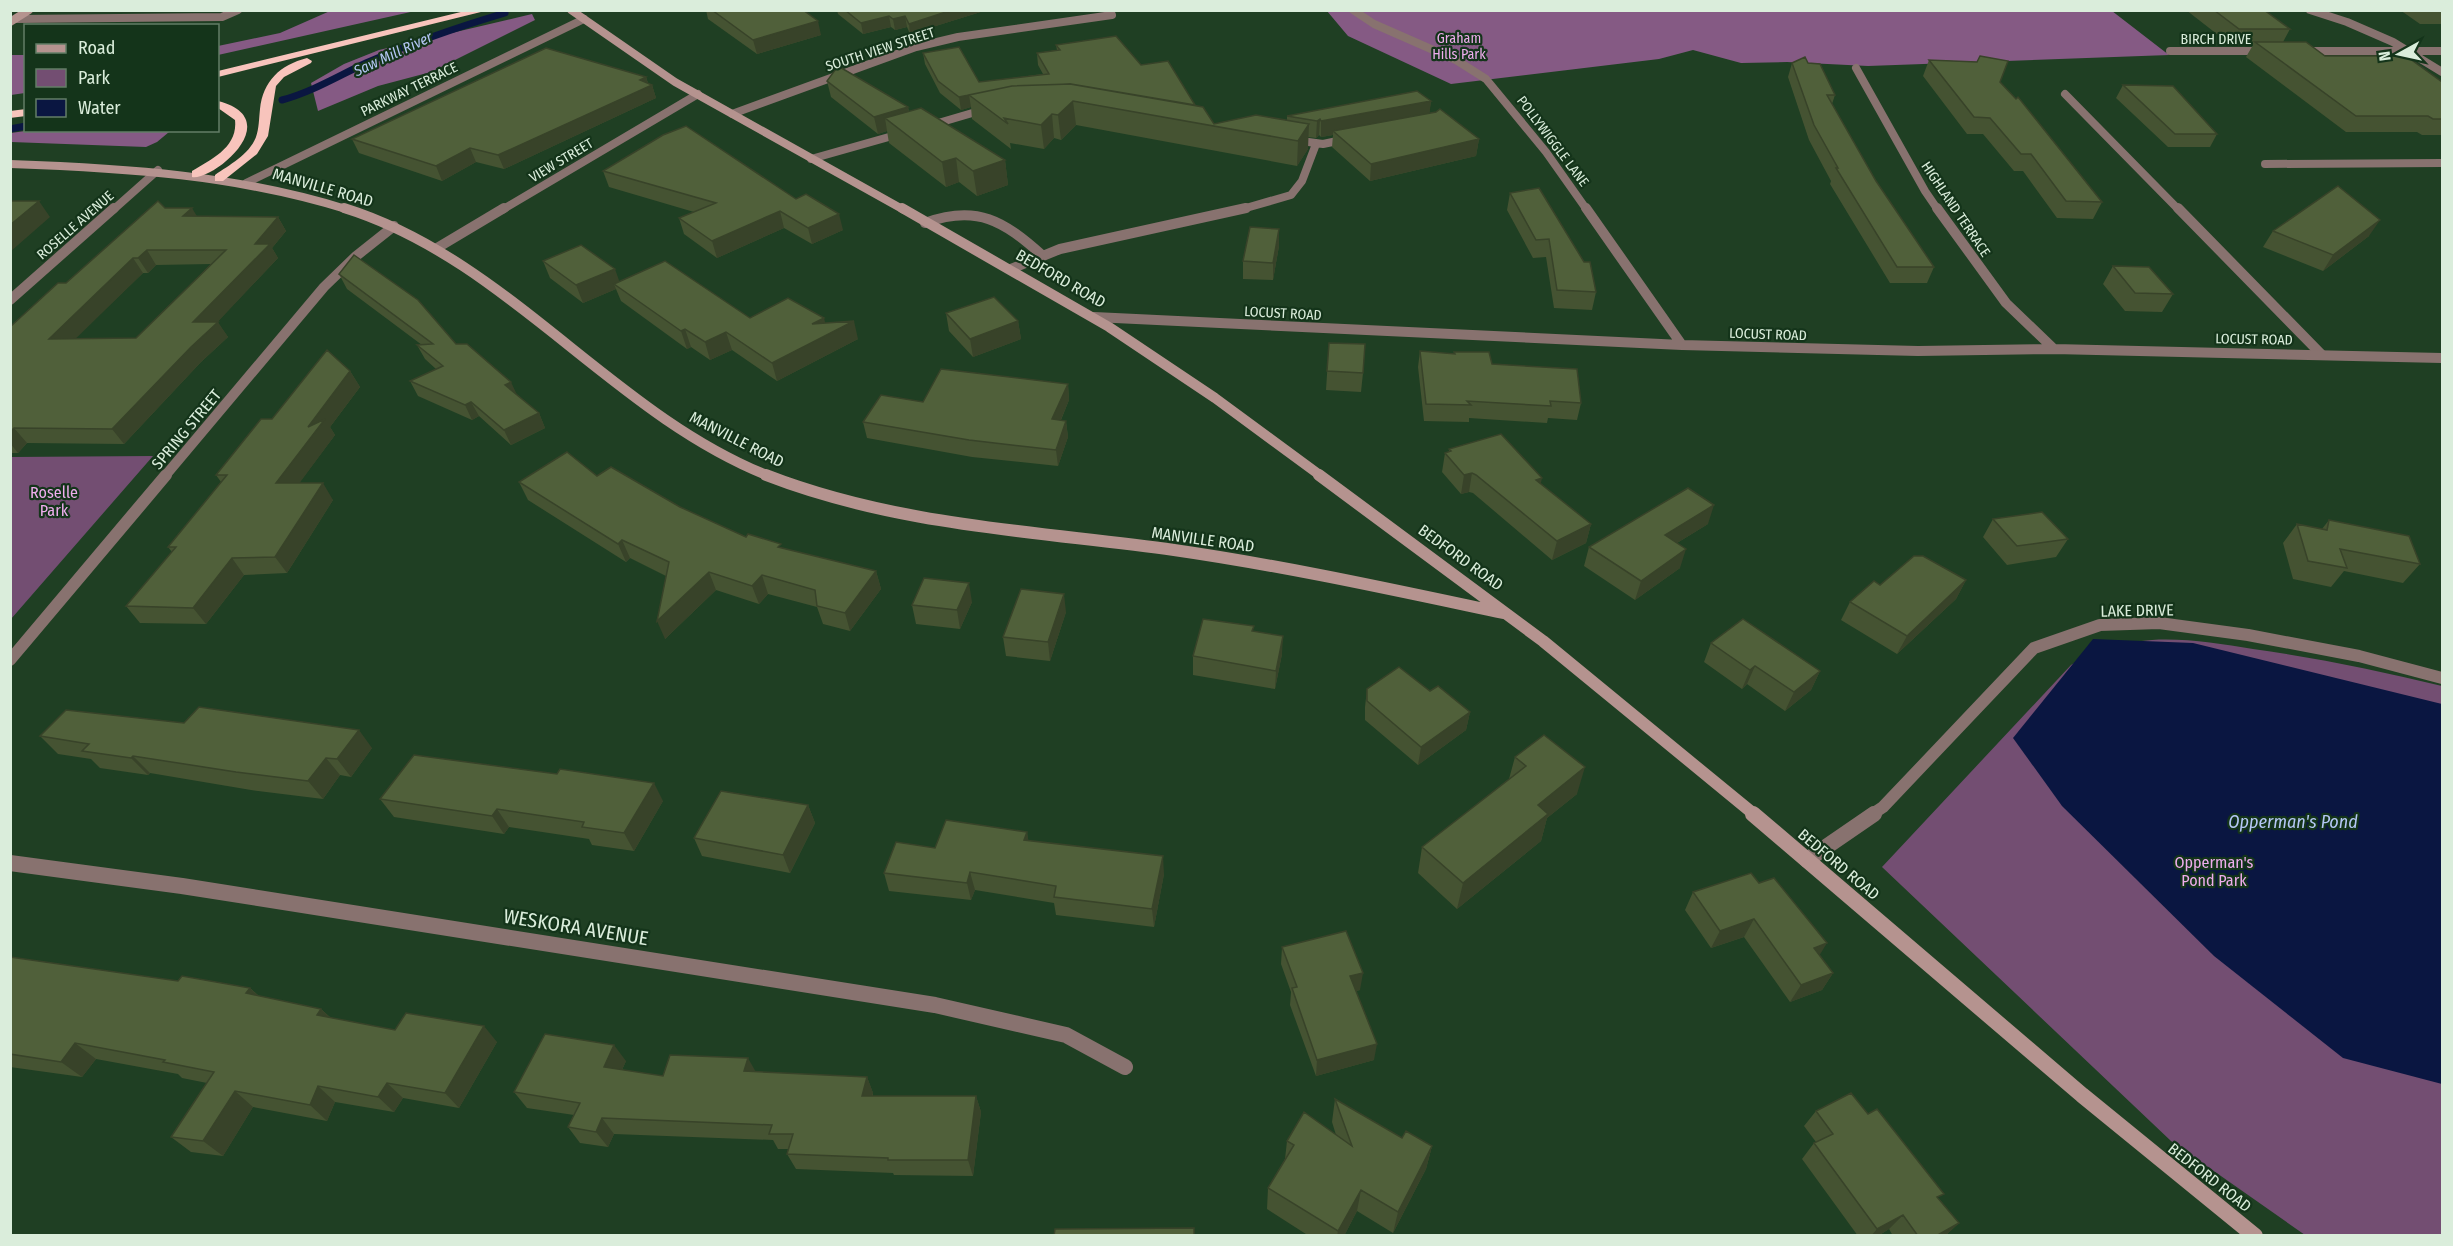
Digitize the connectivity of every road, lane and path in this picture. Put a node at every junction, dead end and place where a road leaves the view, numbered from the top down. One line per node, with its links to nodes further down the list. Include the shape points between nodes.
1 (28, 10): 10 (main road)
2 (238, 10): 10 (street, via 222,16)
3 (452, 10): 17 (highway)
4 (484, 10): 11 (highway)
5 (572, 10): 9 (main road, BEDFORD ROAD)
6 (1353, 10): 46 (street, POLLYWIGGLE LANE, via 1374,24 1456,60 1486,79 1546,152)
7 (2310, 10): 15 (street, via 2347,22)
8 (1112, 15): 25 (street, SOUTH VIEW STREET, via 958,37 916,47)
9 (584, 19): 21 (main road, BEDFORD ROAD); 38 (street, PARKWAY TERRACE)
10 (13, 21)
11 (381, 37): 20 (highway); 37 (highway, via 312,60 276,78 267,91 261,140 249,155)
12 (2170, 51): 13 (street, BIRCH DRIVE)
13 (2277, 51)
14 (2289, 51): 15 (street)
15 (2409, 51): 16 (street); 19 (street)
16 (2442, 51)
17 (219, 65)
18 (1856, 68): 47 (street, HIGHLAND TERRACE, via 1913,171 1964,247 2006,303)
19 (2442, 72)
20 (219, 74)
21 (698, 94): 25 (main road, BEDFORD ROAD); 41 (street, VIEW STREET)
22 (2066, 94): 48 (street)
23 (219, 104): 36 (highway, via 241,119 242,134 232,148)
24 (994, 107): 26 (street)
25 (732, 114): 31 (main road, BEDFORD ROAD)
26 (924, 127)
27 (913, 130): 31 (street)
28 (1283, 138): 30 (street)
29 (1356, 138): 30 (street)
30 (1316, 144): 42 (street, via 1302,182 1291,195)
31 (811, 159): 39 (main road, BEDFORD ROAD)
32 (10, 164): 35 (main road, MANVILLE ROAD)
33 (2265, 164): 34 (street)
34 (2442, 164)
35 (158, 170): 36 (main road, MANVILLE ROAD); 44 (street, ROSELLE AVENUE)
36 (196, 174): 37 (main road, MANVILLE ROAD)
37 (219, 178): 38 (main road, MANVILLE ROAD)
38 (246, 183): 40 (main road, MANVILLE ROAD)
39 (925, 223): 42 (street, via 948,214 980,215 1012,229); 43 (main road, BEDFORD ROAD)
40 (394, 226): 41 (main road, MANVILLE ROAD); 51 (street, SPRING STREET, via 324,287)
41 (437, 248): 50 (main road, MANVILLE ROAD, via 688,435 756,470 828,497 946,524 1156,548 1280,567)
42 (1043, 256): 43 (street)
43 (1011, 269): 45 (main road, BEDFORD ROAD)
44 (10, 300)
45 (1094, 317): 46 (street, LOCUST ROAD); 50 (main road, BEDFORD ROAD, via 1208,393)
46 (1682, 345): 47 (street, LOCUST ROAD, via 1918,351)
47 (2054, 349): 48 (street, LOCUST ROAD)
48 (2321, 354): 49 (street, LOCUST ROAD)
49 (2442, 358)
50 (1507, 614): 53 (main road, BEDFORD ROAD)
51 (10, 660)
52 (2442, 678): 53 (street, LAKE DRIVE, via 2359,656 2248,635 2159,623 2100,625 2034,648 1883,807)
53 (1807, 860): 56 (main road, BEDFORD ROAD, via 2149,1152)
54 (10, 863): 55 (street, WESKORA AVENUE, via 182,886 935,1005 1066,1035)
55 (1125, 1067)
56 (2255, 1236)

